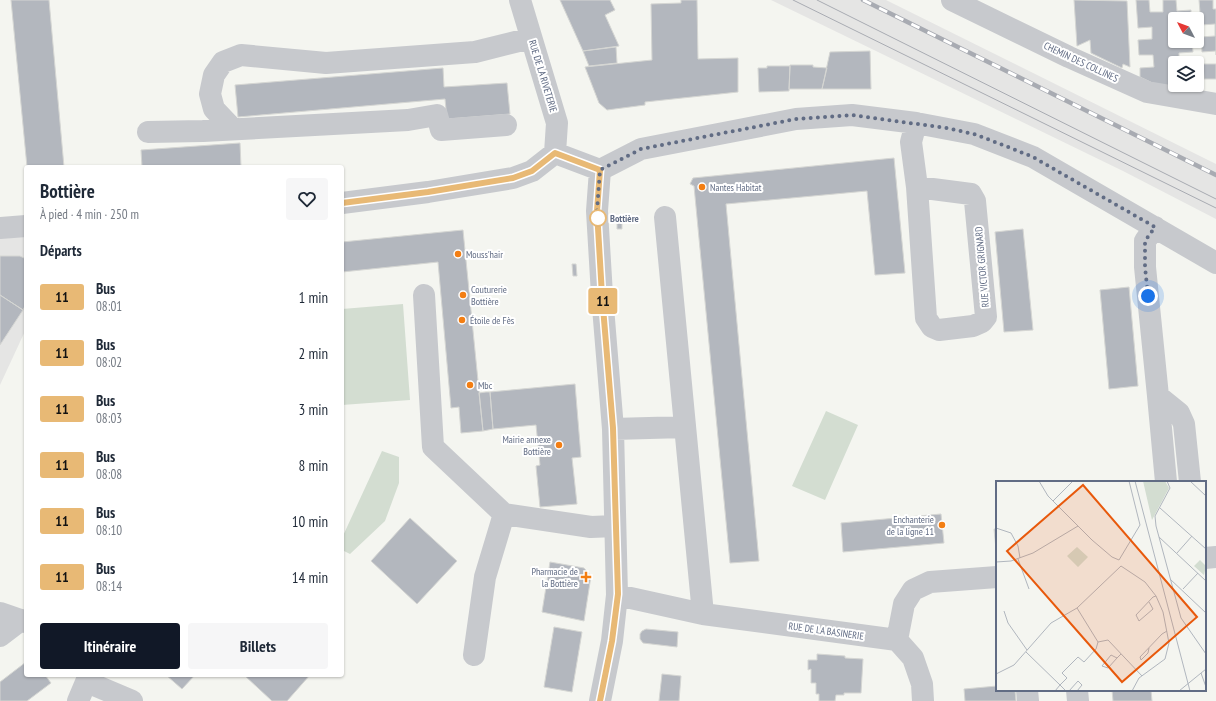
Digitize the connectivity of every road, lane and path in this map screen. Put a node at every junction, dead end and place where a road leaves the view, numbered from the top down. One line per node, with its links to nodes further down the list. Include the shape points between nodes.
1 (520, 0): 3 (street, RUE DE LA RIVETERIE)
2 (952, 0): 4 (street, CHEMIN DES COLLINES, via 1147,92)
3 (532, 38): 7 (street, via 475,52 326,63 241,55 223,62 214,75 210,94 214,110); 9 (street, RUE DE LA RIVETERIE, via 557,123)
4 (1216, 104)
5 (916, 123): 10 (street, via 852,115 796,119 641,149); 11 (street, RUE VICTOR GRIGNARD, via 910,142); 15 (street, via 974,134 1033,157)
6 (506, 125): 7 (street, via 441,130 437,115 408,120)
7 (233, 129): 8 (street)
8 (148, 132)
9 (555, 153): 10 (street); 12 (street, via 532,171 513,178)
10 (600, 170): 21 (street, via 597,211)
11 (917, 187): 11 (street, RUE VICTOR GRIGNARD, via 926,318 932,327 939,330 974,326 986,317 975,201 971,194)
12 (344, 203)
13 (665, 217): 20 (street)
14 (24, 226): 16 (street)
15 (1155, 227): 17 (street); 19 (street, via 1145,241 1145,267)
16 (0, 228)
17 (1216, 263)
18 (424, 295): 24 (street, via 433,447)
19 (1158, 396): 22 (street); 23 (street, via 1179,413 1184,424)
20 (685, 427): 21 (street); 31 (street)
21 (613, 428): 25 (street)
22 (1166, 481)
23 (1190, 481)
24 (504, 514): 25 (street, via 591,527); 35 (street, via 485,577)
25 (615, 526): 29 (street)
26 (1216, 557): 27 (street)
27 (1206, 558)
28 (996, 577): 34 (street, via 930,582 913,590 904,604)
29 (618, 594): 31 (street, RUE DE LA BASINERIE); 40 (street)
30 (0, 613): 32 (street)
31 (702, 614): 34 (street, RUE DE LA BASINERIE)
32 (24, 621): 33 (street)
33 (0, 636)
34 (897, 640): 41 (street, via 913,658 922,684)
35 (474, 655)
36 (85, 686): 39 (street)
37 (1027, 691): 42 (street)
38 (1077, 691): 43 (street)
39 (132, 701)
40 (600, 701)
41 (923, 701)
42 (1028, 701)
43 (1078, 701)

